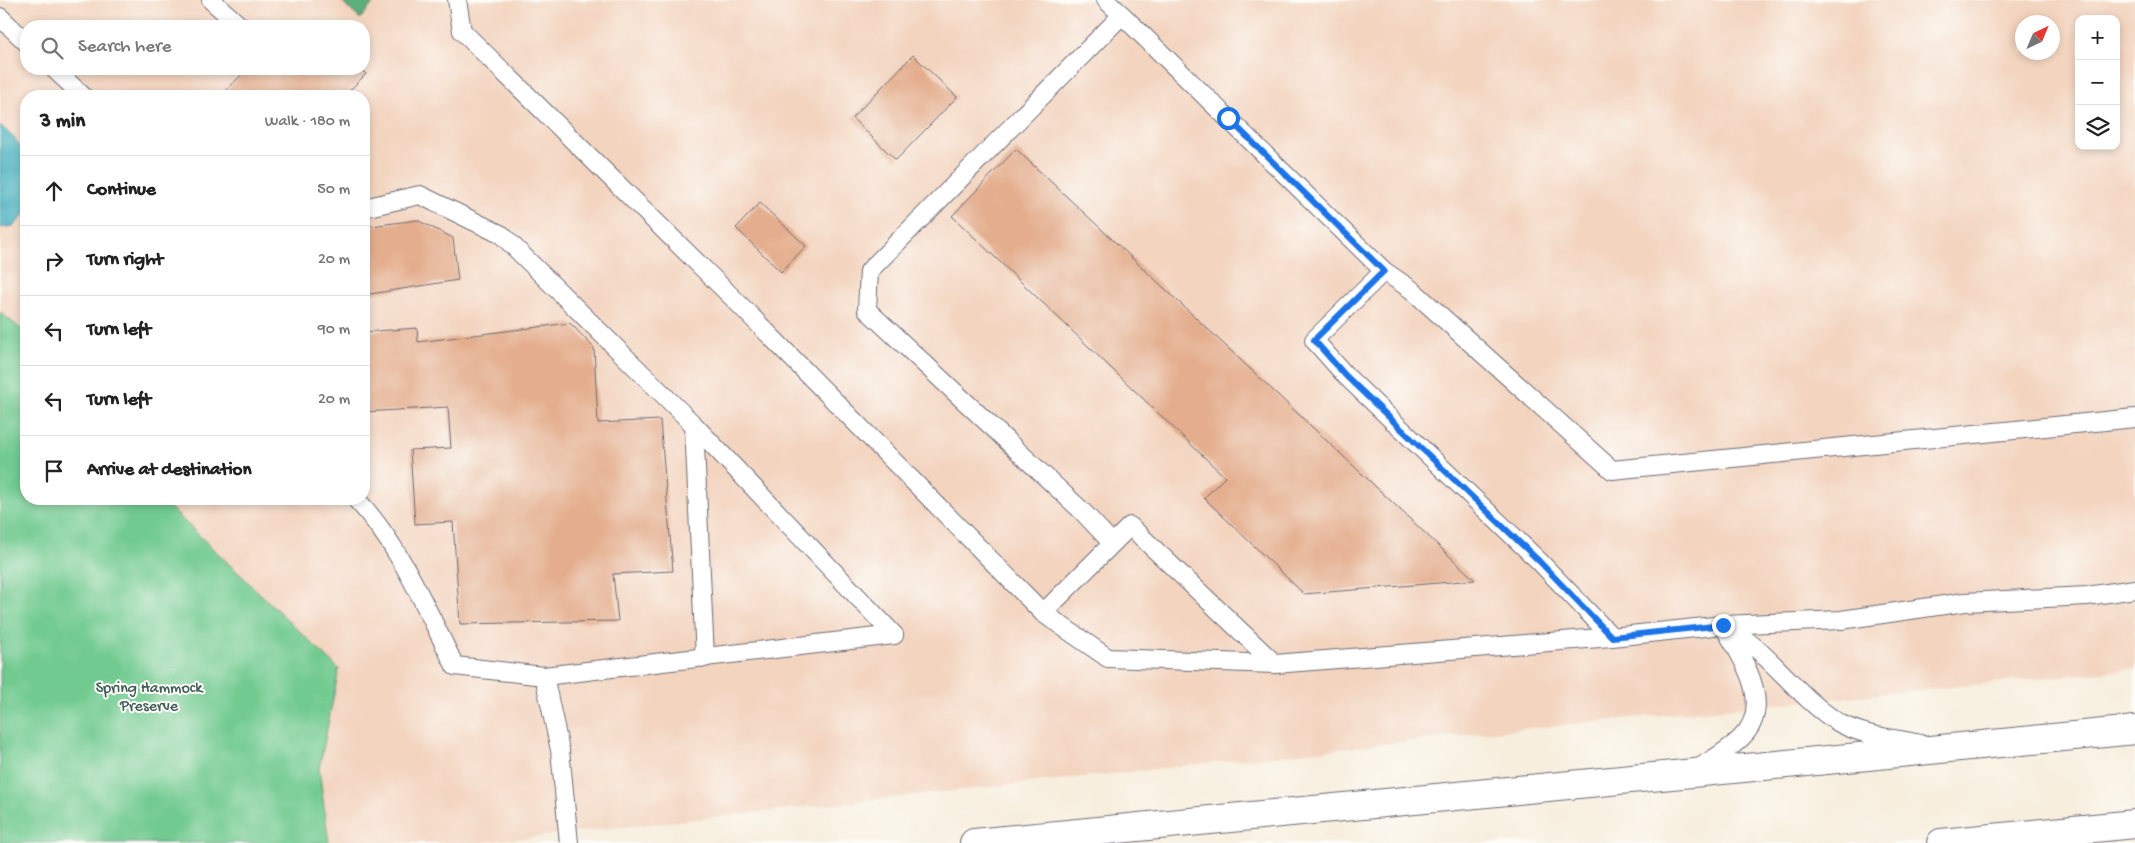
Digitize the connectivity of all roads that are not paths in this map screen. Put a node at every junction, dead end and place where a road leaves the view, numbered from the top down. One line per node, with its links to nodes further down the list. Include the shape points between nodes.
1 (212, 0): 6 (lane)
2 (457, 0): 17 (lane, via 462,31 733,298)
3 (1106, 0): 4 (lane)
4 (1121, 8): 11 (lane); 15 (lane, via 869,271 867,310 1082,511)
5 (0, 16): 7 (lane)
6 (234, 20)
7 (20, 36)
8 (60, 75): 9 (lane)
9 (77, 90)
10 (370, 207): 13 (lane, via 420,195 502,235)
11 (1384, 271): 12 (lane, via 1412,290 1612,470); 19 (lane, via 1314,340 1346,376 1539,561)
12 (2135, 418)
13 (694, 425): 20 (lane); 20 (lane, via 894,635)
14 (362, 505): 22 (lane, via 406,569 455,666)
15 (1112, 543): 17 (lane); 21 (lane, via 1130,526)
16 (2135, 589): 18 (lane, via 2087,596 1965,602 1841,620)
17 (1042, 613): 21 (lane, via 1108,658)
18 (1723, 625): 19 (lane); 24 (lane, via 1741,634 1838,722 1864,732); 25 (lane, via 1752,680 1757,706 1754,722 1742,738)
19 (1612, 637): 21 (lane)
20 (705, 658): 22 (lane)
21 (1275, 664)
22 (544, 676): 27 (lane, via 560,750)
23 (2135, 730): 24 (main road)
24 (1948, 750): 25 (main road)
25 (1692, 773): 28 (main road)
26 (2135, 824): 30 (main road)
27 (569, 843)
28 (974, 843)
29 (1941, 843): 30 (main road)
30 (1946, 843)

